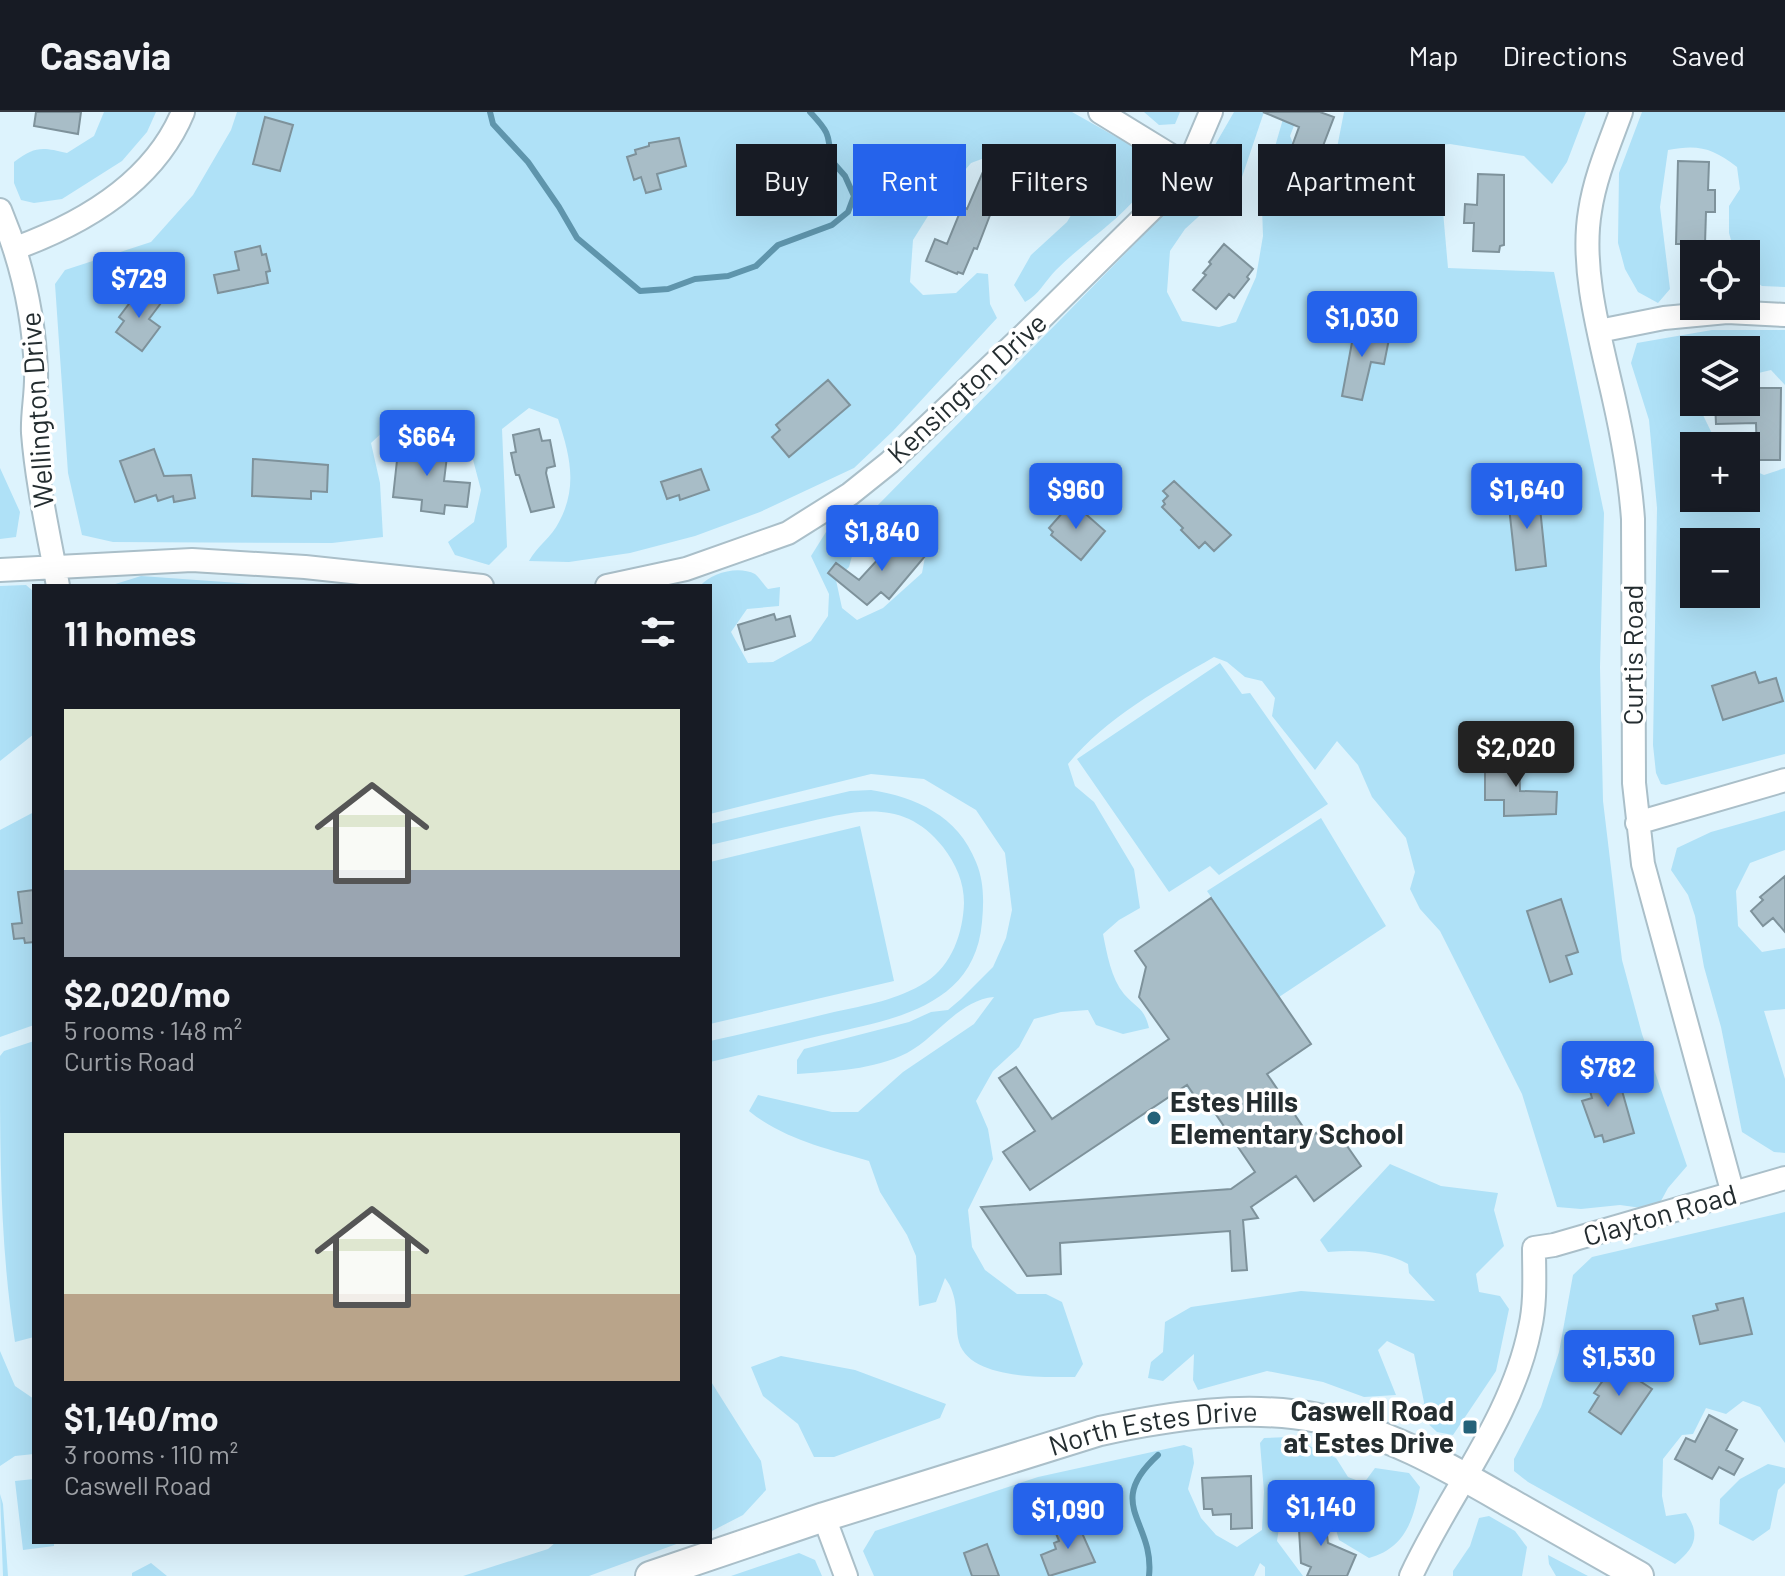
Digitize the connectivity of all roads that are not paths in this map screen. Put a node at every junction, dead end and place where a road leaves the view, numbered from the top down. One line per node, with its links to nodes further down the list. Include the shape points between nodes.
1 (183, 112): 9 (street, via 159,152 110,201)
2 (1100, 112): 5 (street)
3 (1211, 112): 6 (street, Kensington Drive)
4 (1621, 112): 11 (street, Curtis Road, via 1589,213 1588,250)
5 (1152, 144)
6 (1197, 144)
7 (0, 210): 9 (street, Wellington Drive)
8 (1145, 216): 15 (street, Kensington Drive, via 890,462 850,494 788,533 686,569)
9 (16, 248): 13 (street, Wellington Drive, via 32,313 37,475)
10 (1785, 315): 11 (street, via 1727,312)
11 (1599, 331): 17 (street, Curtis Road, via 1626,455 1633,519)
12 (0, 570): 13 (street)
13 (56, 576): 14 (street, via 192,560)
14 (463, 584)
15 (616, 584)
16 (1785, 780): 17 (street)
17 (1637, 823): 19 (street, Curtis Road, via 1643,864)
18 (1785, 1178): 19 (street, Clayton Road)
19 (1733, 1194): 20 (street, Clayton Road, via 1534,1248 1534,1297 1523,1359)
20 (1466, 1477): 21 (main road, North Estes Drive, via 1371,1432 1315,1417 1199,1415 1100,1431); 24 (street); 25 (main road, North Estes Drive)
21 (824, 1517): 22 (main road, North Estes Drive); 23 (street)
22 (650, 1576)
23 (846, 1576)
24 (1411, 1576)
25 (1639, 1576)

